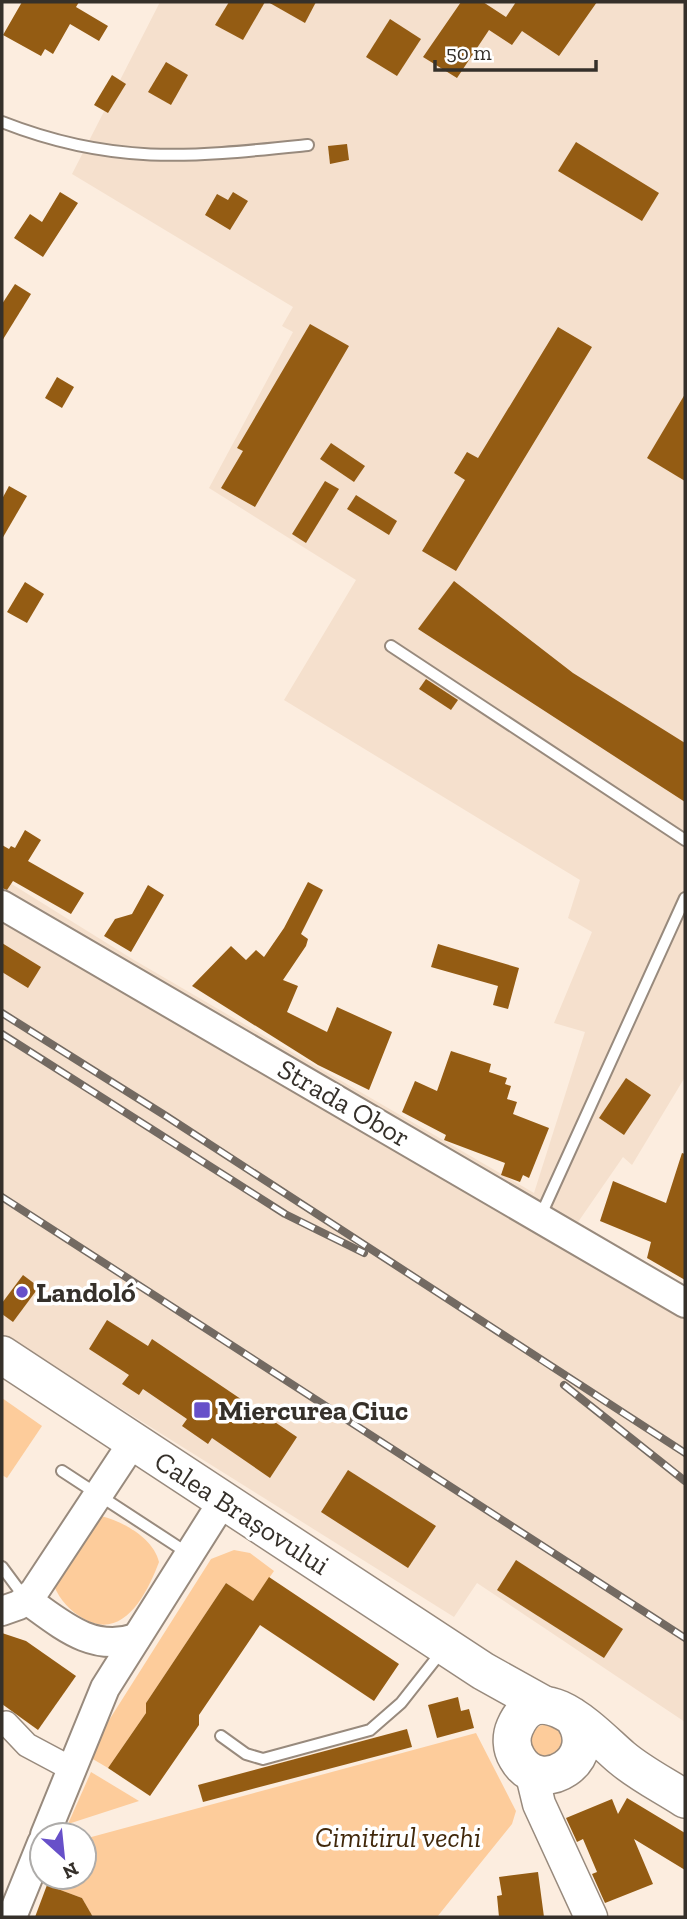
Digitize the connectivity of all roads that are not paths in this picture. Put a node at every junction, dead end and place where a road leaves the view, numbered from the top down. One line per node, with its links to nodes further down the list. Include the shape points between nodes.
1 (2, 122): 2 (lane, via 122,155 210,155)
2 (308, 145)
3 (391, 646): 4 (lane)
4 (685, 840)
5 (685, 898): 7 (lane)
6 (2, 905): 7 (street, Strada Obor)
7 (539, 1217): 8 (street, Strada Obor)
8 (685, 1303)
9 (2, 1355): 10 (main road, Calea Brașovului)
10 (133, 1441): 12 (street); 13 (main road, Calea Brașovului)
11 (62, 1472): 12 (lane)
12 (97, 1494): 14 (lane); 16 (street)
13 (223, 1501): 14 (street); 19 (main road, Calea Brașovului)
14 (189, 1554): 18 (street)
15 (2, 1567): 16 (lane)
16 (14, 1606): 17 (street)
17 (80, 1637): 18 (street, via 106,1644); 21 (street)
18 (136, 1638): 21 (street)
19 (446, 1647): 20 (main road, Calea Brașovului); 25 (lane, via 401,1703 370,1730 263,1759 246,1754)
20 (483, 1671): 22 (main road, Calea Brașovului); 24 (main road)
21 (106, 1688): 28 (street)
22 (558, 1710): 24 (main road, via 525,1713); 26 (main road, Calea Brașovului); 27 (main road, via 582,1737)
23 (6, 1723): 28 (street, via 27,1745)
24 (514, 1729): 27 (main road, via 513,1749 523,1766)
25 (221, 1736)
26 (623, 1759): 27 (main road); 29 (main road, Calea Brașovului)
27 (556, 1768): 33 (main road, via 539,1804)
28 (72, 1769): 30 (street)
29 (685, 1799)
30 (51, 1821)
31 (28, 1878): 32 (street)
32 (12, 1917)
33 (591, 1917)

